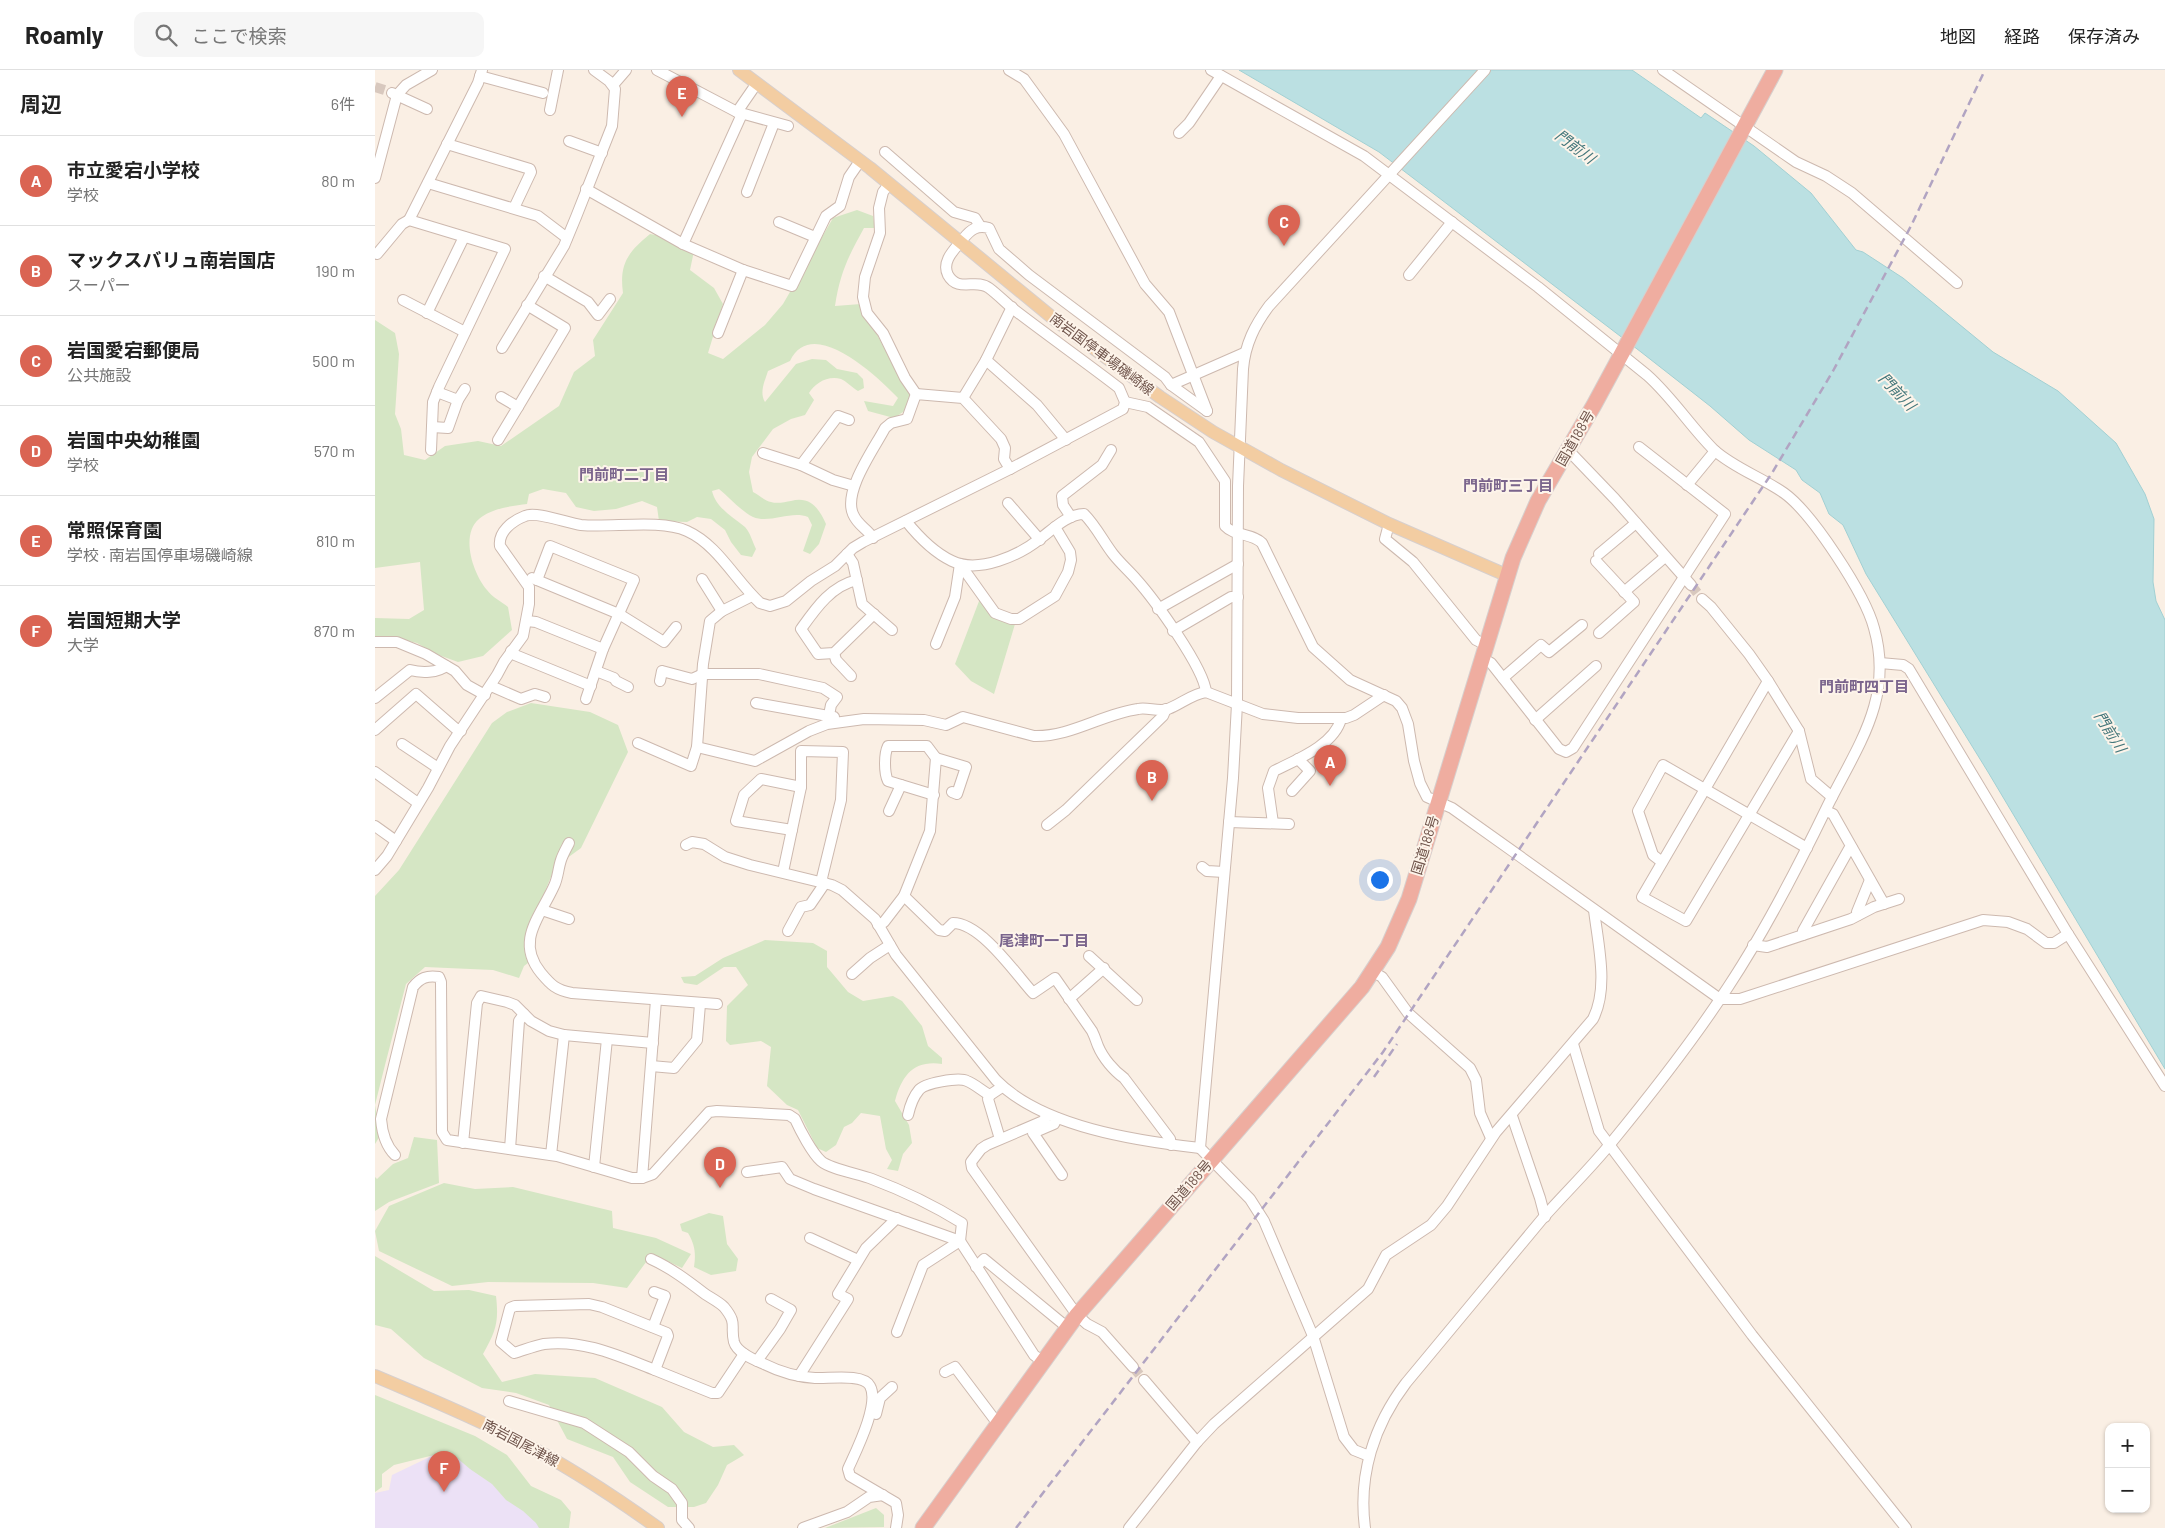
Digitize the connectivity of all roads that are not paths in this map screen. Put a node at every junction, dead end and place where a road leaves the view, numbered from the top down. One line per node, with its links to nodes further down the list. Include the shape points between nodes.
1 (433, 70): 16 (street)
2 (558, 70): 19 (street)
3 (594, 70): 15 (street)
4 (626, 70): 15 (street)
5 (657, 70): 20 (street)
6 (739, 70): 14 (main road, 南岩国停車場磯崎線)
7 (1009, 70): 62 (street, via 1024,79 1064,134 1145,284 1169,312)
8 (1211, 70): 13 (street)
9 (1485, 70): 30 (street)
10 (1663, 70): 23 (street)
11 (1775, 70): 23 (highway, 国道188号)
12 (481, 73): 17 (street); 26 (street)
13 (1221, 76): 24 (street); 30 (street)
14 (757, 83): 20 (street); 29 (main road, 南岩国停車場磯崎線)
15 (613, 85): 28 (street, via 612,126)
16 (394, 93): 18 (street); 31 (street)
17 (543, 93)
18 (427, 110)
19 (550, 110)
20 (739, 113): 21 (street); 45 (street)
21 (774, 123): 22 (street); 35 (street)
22 (788, 126)
23 (1741, 130): 50 (street, via 1852,193); 59 (highway, 国道188号)
24 (1179, 133)
25 (569, 141): 28 (street)
26 (447, 144): 32 (street); 36 (street, via 530,168)
27 (885, 152): 40 (street, via 954,212 975,218)
28 (602, 153): 34 (street)
29 (860, 161): 33 (main road, 南岩国停車場磯崎線); 41 (street, via 849,177 840,206 826,216)
30 (1391, 173): 39 (street); 60 (street, via 1269,306 1258,321)
31 (375, 178)
32 (428, 183): 36 (street); 37 (street)
33 (889, 184): 44 (main road, 南岩国停車場磯崎線); 66 (street, via 879,208 880,233 865,278 863,297 867,312 883,333)
34 (586, 189): 43 (street); 45 (street)
35 (747, 192)
36 (514, 208): 43 (street, via 544,219)
37 (409, 220): 42 (street); 46 (street)
38 (779, 222): 41 (street)
39 (1452, 222): 48 (street); 59 (street)
40 (980, 226): 44 (street, via 969,232); 63 (street, via 989,228 999,249 1029,275 1165,377)
41 (815, 237): 47 (street, via 792,286)
42 (464, 238): 55 (street); 56 (street, via 505,249)
43 (567, 238): 49 (street)
44 (960, 243): 54 (street, via 947,260 948,275 962,286 987,286); 76 (main road, 南岩国停車場磯崎線, via 1054,319 1160,397)
45 (683, 244): 47 (street)
46 (377, 254)
47 (743, 270): 57 (street)
48 (1409, 274)
49 (544, 276): 51 (street, via 588,302 598,315); 53 (street)
50 (1957, 284)
51 (610, 299)
52 (403, 300): 55 (street)
53 (527, 305): 58 (street); 71 (street, via 565,328)
54 (1012, 307): 61 (street); 70 (street, via 1119,388)
55 (427, 313): 56 (street)
56 (465, 332): 65 (street)
57 (718, 332)
58 (502, 348)
59 (1623, 350): 80 (highway, 国道188号); 81 (street, via 1664,390)
60 (1244, 353): 62 (street); 76 (street)
61 (986, 360): 68 (street); 75 (street, via 1037,405)
62 (1195, 376): 63 (street); 63 (street, via 1207,411)
63 (1171, 385)
64 (465, 389): 69 (street)
65 (437, 392): 69 (street); 73 (street, via 433,402)
66 (916, 394): 68 (street); 86 (street, via 907,419 885,428)
67 (501, 397): 71 (street)
68 (963, 398): 84 (street, via 1001,439 1005,448 1004,459)
69 (458, 400): 73 (street, via 448,428)
70 (1125, 402): 75 (street, via 1117,414); 93 (street, via 1148,408 1199,442 1225,481 1225,526 1229,531)
71 (518, 407): 74 (street)
72 (849, 420): 83 (street, via 838,416)
73 (432, 428): 78 (street)
74 (498, 440)
75 (1066, 440): 84 (street)
76 (1240, 446): 91 (main road, 南岩国停車場磯崎線); 93 (street)
77 (1639, 447): 85 (street)
78 (431, 450)
79 (1111, 450): 88 (street, via 1101,464 1062,496)
80 (1568, 450): 90 (street); 100 (highway, 国道188号, via 1538,501)
81 (1715, 451): 85 (street); 127 (street, via 1783,493 1808,518 1867,606)
82 (763, 453): 83 (street)
83 (801, 465): 86 (street)
84 (1010, 469): 89 (street)
85 (1687, 484): 101 (street, via 1725,514)
86 (854, 486): 94 (street, via 853,515 860,527 869,531)
87 (1008, 503): 95 (street)
88 (1071, 518): 92 (street); 111 (street, via 1084,514)
89 (906, 521): 94 (street); 98 (street, via 931,546)
90 (1636, 523): 97 (street); 107 (street, via 1597,558)
91 (1389, 524): 100 (main road, 南岩国停車場磯崎線); 125 (street, via 1385,539 1413,562)
92 (1055, 527): 95 (street); 98 (street, via 1070,552 1068,572 1051,600 1019,620 995,613)
93 (1238, 532): 99 (street); 141 (street, via 1256,537 1263,543 1313,647 1350,680)
94 (873, 538): 96 (street)
95 (1040, 540): 98 (street, via 1020,554 999,561)
96 (847, 554): 105 (street); 108 (street, via 786,601 770,606)
97 (1665, 557): 101 (street); 107 (street)
98 (960, 564): 122 (street, via 955,597)
99 (1238, 564): 109 (street); 111 (street)
100 (1506, 574): 125 (highway, 国道188号)
101 (1683, 577): 106 (street); 150 (street, via 1573,748 1566,752 1559,749)
102 (522, 579): 104 (street); 108 (street, via 499,540 510,525 525,515 533,515 569,524 647,525 686,531 704,541); 115 (street, via 529,587)
103 (703, 579): 112 (street)
104 (537, 580): 113 (street); 113 (street, via 550,546 634,580)
105 (857, 580): 114 (street, via 862,604); 126 (street, via 821,601 801,629 819,654)
106 (1691, 585)
107 (1624, 592): 120 (street, via 1634,602)
108 (752, 596): 112 (street)
109 (1238, 597): 119 (street, via 1231,597); 146 (street)
110 (1702, 599): 135 (street)
111 (1158, 609): 119 (street)
112 (722, 611): 131 (street, via 710,621)
113 (619, 614): 117 (street, via 664,642); 123 (street)
114 (874, 614): 118 (street); 126 (street)
115 (527, 621): 123 (street); 124 (street, via 523,636)
116 (1582, 625): 133 (street, via 1549,652 1541,645)
117 (676, 627)
118 (892, 630)
119 (1173, 631): 139 (street, via 1198,668 1206,684)
120 (1599, 633)
121 (375, 642): 128 (street, via 397,642)
122 (936, 644)
123 (603, 650): 130 (street)
124 (511, 651): 136 (street); 137 (street)
125 (1484, 652): 133 (street); 169 (highway, 国道188号)
126 (834, 653): 132 (street, via 836,660)
127 (1880, 663): 168 (street, via 1877,699 1871,719); 201 (street, via 1903,665 1909,669)
128 (446, 666): 140 (street, via 467,685); 143 (street, via 425,672 410,670)
129 (1597, 666): 150 (street)
130 (596, 671): 137 (street); 138 (street)
131 (703, 674): 134 (street, via 692,679 662,671); 148 (street, via 759,674 823,688 837,696); 157 (street)
132 (851, 676)
133 (1503, 678): 150 (street)
134 (659, 681)
135 (1768, 681): 154 (street); 164 (street)
136 (491, 686): 140 (street); 142 (street, via 521,699 535,694)
137 (591, 686): 144 (street)
138 (628, 687)
139 (1206, 692): 146 (street); 147 (street, via 1197,693)
140 (485, 695): 153 (street)
141 (1385, 695): 149 (street, via 1353,715); 169 (street, via 1402,708 1420,783 1427,797)
142 (545, 697)
143 (375, 698)
144 (586, 698)
145 (756, 703): 148 (street)
146 (1237, 704): 149 (street, via 1281,717); 174 (street)
147 (1166, 710): 151 (street, via 1139,708 1074,730 1044,736 963,717 946,725 924,720); 177 (street)
148 (829, 715): 151 (street)
149 (1341, 718): 159 (street, via 1325,744)
150 (1535, 720)
151 (843, 721): 157 (street, via 809,731 755,761)
152 (376, 728): 153 (street, via 416,694)
153 (461, 731): 160 (street)
154 (1799, 731): 168 (street, via 1811,779); 173 (street)
155 (638, 743): 157 (street, via 691,766)
156 (402, 744): 160 (street)
157 (697, 747)
158 (937, 758): 162 (street, via 927,746 888,746 885,751 886,777 888,781); 166 (street, via 966,767 957,794); 167 (street)
159 (1298, 759): 165 (street, via 1310,771); 175 (street, via 1274,771 1268,788)
160 (438, 768): 170 (street)
161 (375, 772): 170 (street)
162 (901, 785): 167 (street); 172 (street)
163 (801, 787): 179 (street); 179 (street, via 761,779 743,795 736,821); 191 (street, via 801,751 843,752 841,800)
164 (1705, 790): 173 (street); 185 (street); 185 (street, via 1663,765 1638,811 1653,855)
165 (1292, 791)
166 (952, 792)
167 (935, 796): 192 (street, via 930,830)
168 (1832, 797): 171 (street)
169 (1439, 802): 196 (street, via 1452,808); 207 (highway, 国道188号, via 1400,922)
170 (418, 803): 180 (street)
171 (1825, 810): 183 (street); 184 (street, via 1833,814)
172 (889, 811)
173 (1750, 816): 183 (street); 185 (street, via 1686,922 1642,897)
174 (1229, 822): 175 (street); 189 (street)
175 (1273, 823): 176 (street)
176 (1289, 824)
177 (1047, 825)
178 (375, 826): 180 (street)
179 (793, 830): 188 (street)
180 (396, 841): 187 (street)
181 (569, 843): 195 (street)
182 (686, 845): 188 (street, via 692,842 704,844 725,857)
183 (1807, 848): 204 (street)
184 (1852, 848): 190 (street); 202 (street)
185 (1662, 862)
186 (1202, 866): 189 (street, via 1207,871)
187 (375, 870)
188 (783, 872): 191 (street)
189 (1223, 872): 232 (street)
190 (1870, 880): 194 (street); 197 (street)
191 (823, 883): 199 (street, via 842,890); 200 (street, via 810,905 801,907)
192 (904, 896): 199 (street); 209 (street, via 939,930 945,931 953,923 958,923 984,938 1033,993 1055,978)
193 (1899, 900): 194 (street)
194 (1884, 904): 197 (street)
195 (542, 910): 198 (street); 211 (street, via 528,948 533,963 552,986 572,993)
196 (1594, 910): 210 (street); 219 (street, via 1602,989 1600,1004 1593,1019)
197 (1858, 915): 202 (street)
198 (569, 919)
199 (878, 925): 203 (street)
200 (788, 931)
201 (2068, 934): 210 (street, via 2054,943 2047,943 2027,929 2008,922 1983,920 1740,999); 221 (street)
202 (1803, 935): 204 (street, via 1767,947)
203 (890, 945): 208 (street); 222 (street)
204 (1753, 946): 210 (street)
205 (1089, 956): 206 (street)
206 (1103, 968): 209 (street); 212 (street)
207 (1373, 972): 227 (street, via 1382,977 1408,1013 1470,1068 1476,1080 1480,1113); 236 (highway, 国道188号)
208 (852, 974)
209 (1069, 999): 230 (street, via 1115,1071 1124,1078 1170,1139)
210 (1720, 999): 231 (street)
211 (656, 1000): 213 (street); 218 (street)
212 (1137, 1000)
213 (700, 1004): 214 (street); 220 (street, via 697,1040 693,1047 674,1068)
214 (717, 1004)
215 (524, 1014): 216 (street, via 549,1031); 229 (street, via 507,1002 481,996 477,1003); 233 (street, via 519,1021)
216 (564, 1035): 217 (street); 234 (street)
217 (607, 1038): 218 (street); 237 (street)
218 (653, 1043): 220 (street)
219 (1573, 1044): 226 (street); 231 (street, via 1599,1130)
220 (651, 1066): 240 (street)
221 (2165, 1086)
222 (1002, 1087): 223 (street); 225 (street, via 1040,1112)
223 (990, 1096): 224 (street, via 960,1079 935,1083 920,1088); 228 (street)
224 (908, 1115)
225 (1053, 1116): 228 (street); 230 (street); 239 (street, via 1054,1124 1033,1133)
226 (1512, 1116): 227 (street); 241 (street)
227 (1491, 1138): 254 (street, via 1440,1216 1422,1233 1386,1255 1368,1289)
228 (1000, 1139): 250 (street, via 981,1149 971,1162 972,1168)
229 (463, 1143): 233 (street); 235 (street, via 447,1140 442,1132 441,982 439,977 426,976 413,987 381,1120 381,1128)
230 (1171, 1145): 232 (street)
231 (1610, 1145): 241 (street); 278 (street, via 1752,1335)
232 (1200, 1148): 236 (street)
233 (509, 1149): 234 (street)
234 (551, 1155): 237 (street)
235 (395, 1156)
236 (1211, 1160): 250 (highway, 国道188号); 254 (street, via 1250,1200 1264,1221)
237 (594, 1167): 240 (street)
238 (747, 1172): 242 (street, via 782,1167 790,1179 805,1186)
239 (1062, 1175)
240 (642, 1178): 244 (street, via 653,1174 709,1112 789,1115 795,1119 820,1161 896,1188 938,1208 962,1223)
241 (1545, 1217): 269 (street, via 1397,1395 1375,1436)
242 (897, 1218): 244 (street); 246 (street)
243 (810, 1238): 246 (street)
244 (960, 1241): 247 (street); 253 (street, via 923,1265)
245 (651, 1259): 255 (street, via 723,1306 734,1323 734,1342)
246 (858, 1260): 262 (street, via 838,1294 848,1299)
247 (976, 1267): 252 (street, via 984,1259); 257 (street, via 1035,1355)
248 (655, 1292): 251 (street, via 665,1296)
249 (771, 1299): 256 (street, via 791,1310)
250 (1077, 1315): 252 (highway, 国道188号); 258 (street, via 1101,1332)
251 (653, 1327): 259 (street, via 667,1333); 259 (street, via 589,1304 515,1306 510,1308 501,1342 514,1353 543,1344 594,1347)
252 (1068, 1328): 257 (highway, 国道188号)
253 (897, 1332)
254 (1313, 1336): 268 (street); 269 (street, via 1345,1437 1354,1450)
255 (745, 1354): 256 (street); 259 (street, via 718,1393)
256 (757, 1361): 262 (street)
257 (1043, 1362): 267 (highway, 国道188号)
258 (1133, 1367)
259 (655, 1370)
260 (945, 1372): 267 (street, via 955,1367)
261 (375, 1376): 271 (main road, 南岩国尾津線, via 458,1410 516,1439 572,1470)
262 (799, 1376): 266 (street, via 869,1383)
263 (1144, 1380): 268 (street)
264 (892, 1387): 266 (street, via 880,1398 873,1421)
265 (509, 1401): 272 (street, via 584,1423 629,1452 653,1476 672,1488 682,1503 682,1520)
266 (868, 1424): 270 (street, via 848,1469 850,1476)
267 (998, 1424): 275 (highway, 国道188号)
268 (1197, 1442): 276 (street)
269 (1369, 1456): 277 (street, via 1363,1496)
270 (883, 1495): 273 (street, via 869,1498 847,1512); 274 (street, via 896,1503)
271 (658, 1528)
272 (689, 1528)
273 (803, 1528)
274 (896, 1528)
275 (923, 1528)
276 (1129, 1528)
277 (1365, 1528)
278 (1906, 1528)

